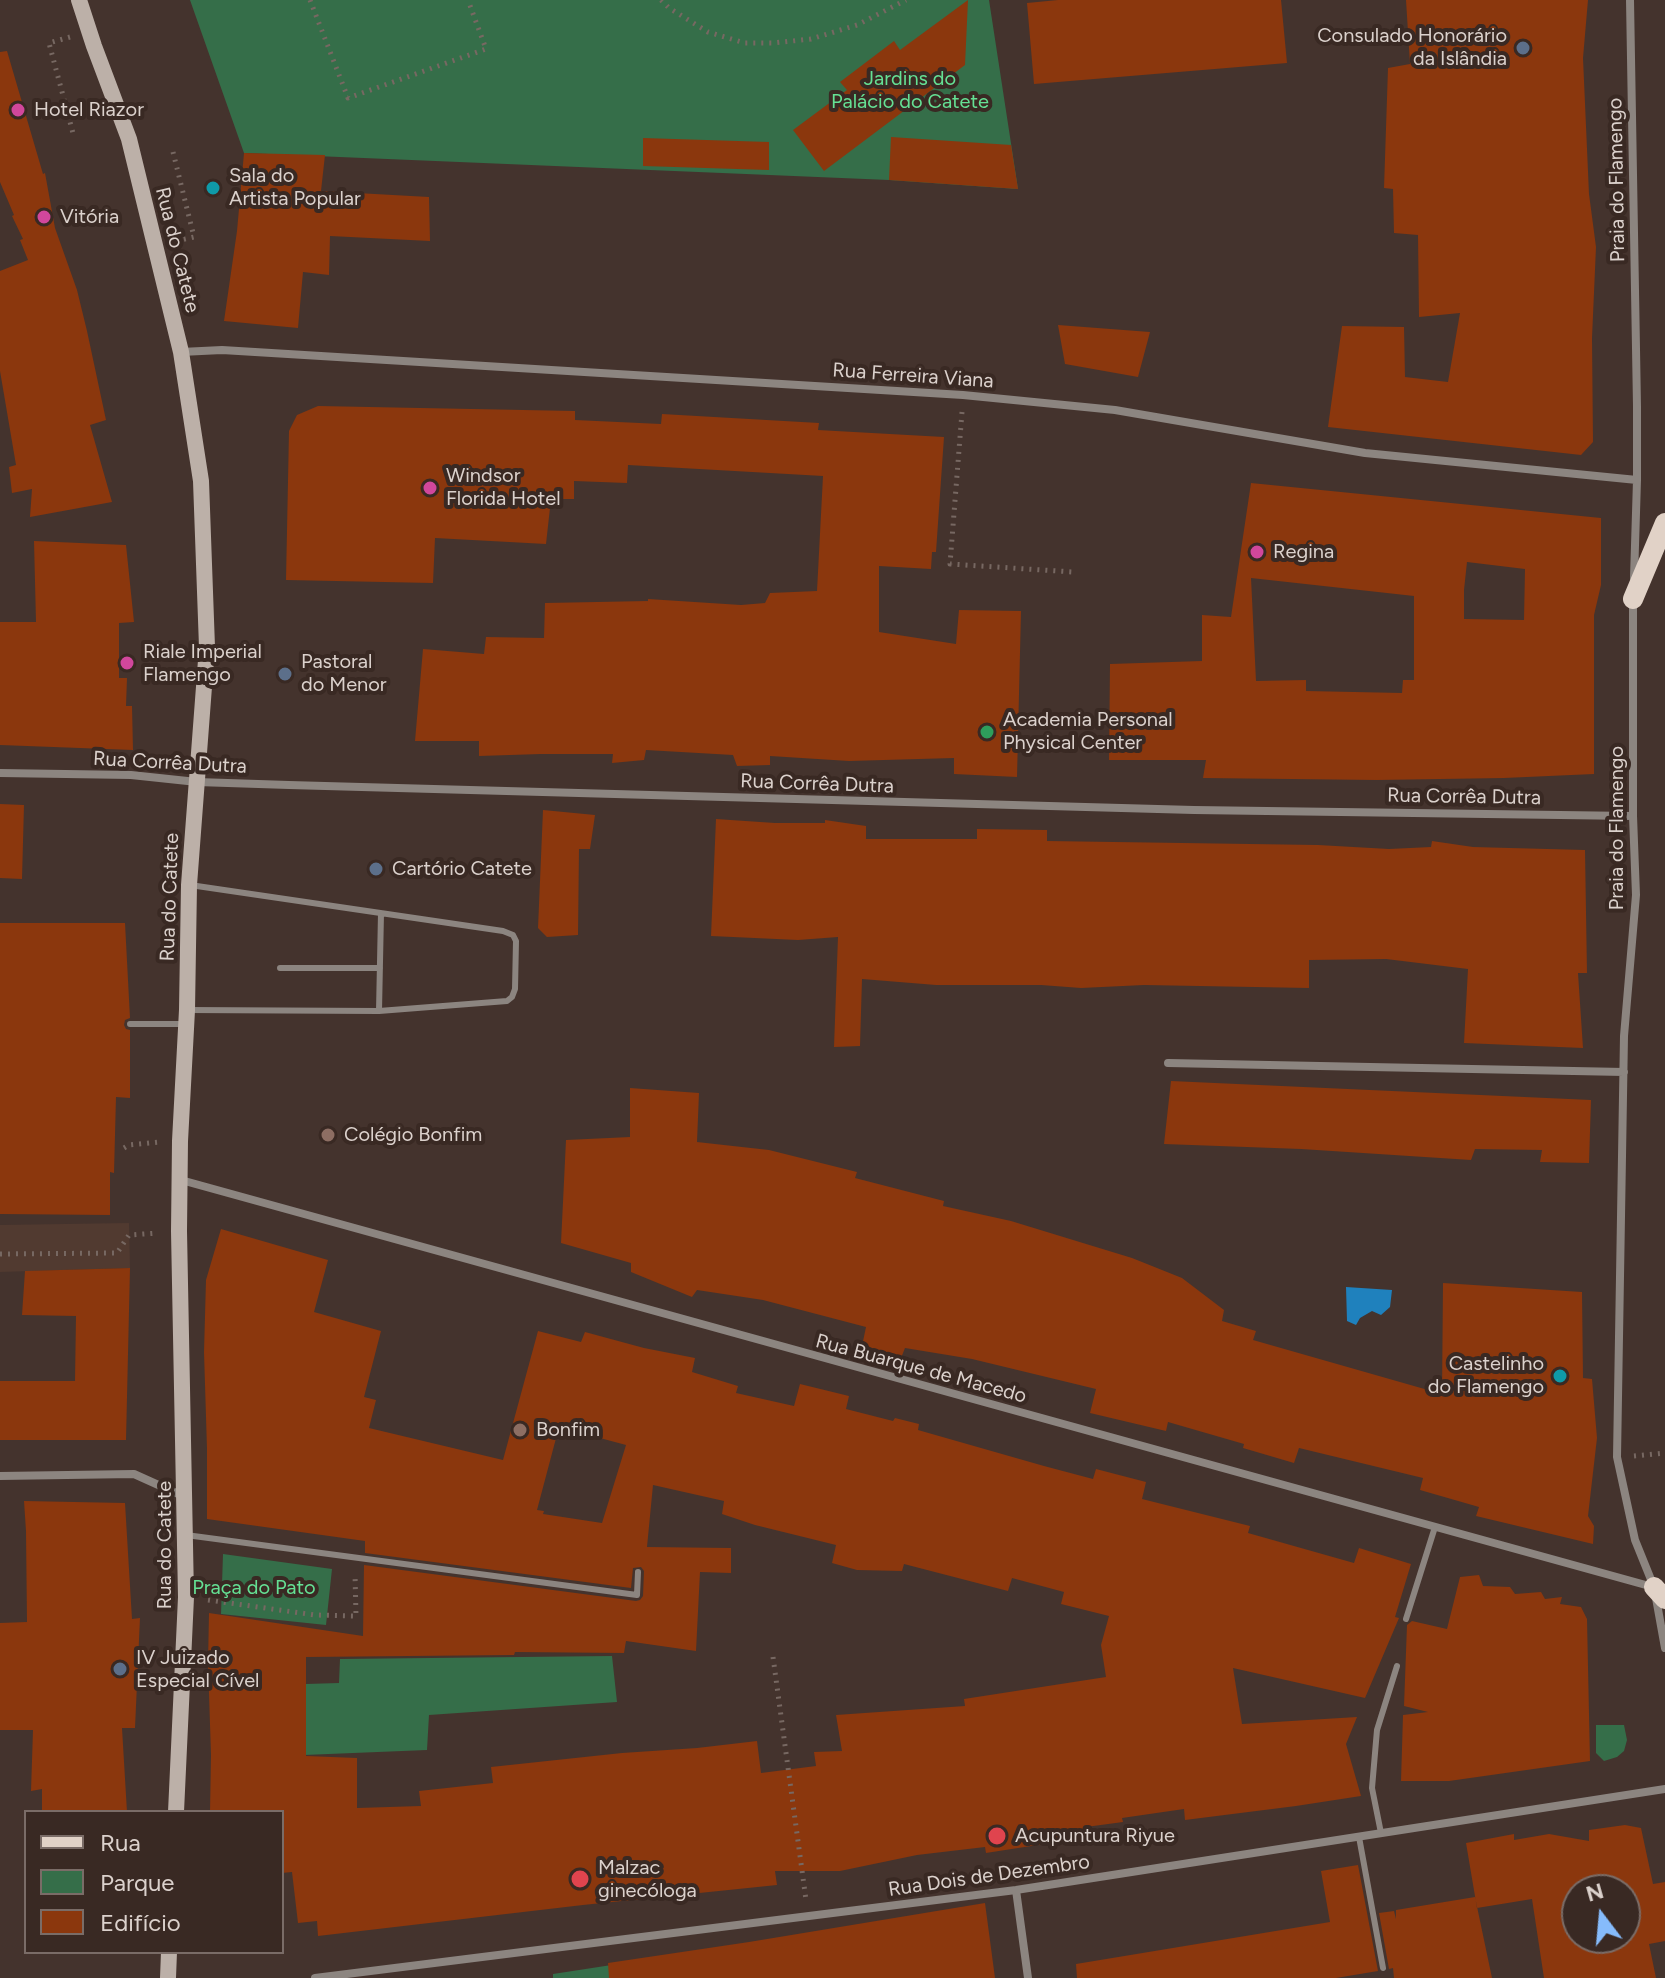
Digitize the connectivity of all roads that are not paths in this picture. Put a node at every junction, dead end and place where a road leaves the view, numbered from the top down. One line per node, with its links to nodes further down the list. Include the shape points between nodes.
1 (79, 0): 3 (main road, Rua do Catete, via 129,139)
2 (1630, 0): 4 (street, Praia do Flamengo)
3 (181, 352): 4 (street, Rua Ferreira Viana, via 238,351 963,395 1115,410 1365,453); 8 (main road, Rua do Catete, via 201,481 207,647)
4 (1637, 480): 6 (street, Praia do Flamengo)
5 (1665, 523): 6 (main road)
6 (1633, 599): 9 (street, Praia do Flamengo)
7 (0, 773): 8 (street, Rua Corrêa Dutra)
8 (197, 782): 9 (street, Rua Corrêa Dutra, via 1194,810); 10 (main road, Rua do Catete)
9 (1633, 816): 18 (street, Praia do Flamengo, via 1636,895)
10 (189, 885): 11 (lane); 15 (main road, Rua do Catete)
11 (381, 913): 13 (lane); 14 (lane, via 503,931 516,941 515,989 507,1001)
12 (280, 968): 13 (lane)
13 (380, 968): 14 (lane)
14 (379, 1011): 15 (lane)
15 (186, 1017): 16 (lane); 19 (main road, Rua do Catete)
16 (130, 1024)
17 (1168, 1063): 18 (street)
18 (1624, 1072): 25 (street, Praia do Flamengo, via 1617,1457 1635,1540)
19 (181, 1180): 21 (main road, Rua do Catete); 22 (street, Rua Buarque de Macedo)
20 (0, 1476): 21 (street, via 134,1474)
21 (186, 1497): 23 (main road, Rua do Catete)
22 (1435, 1527): 25 (street, Rua Buarque de Macedo); 26 (lane)
23 (186, 1535): 24 (lane, via 637,1595); 30 (main road, Rua do Catete)
24 (638, 1572)
25 (1659, 1593): 27 (street, Praia do Flamengo)
26 (1406, 1619)
27 (1665, 1648)
28 (1397, 1666): 31 (lane, via 1377,1730 1372,1788)
29 (1665, 1789): 31 (street, Rua Dois de Dezembro)
30 (176, 1810)
31 (1381, 1833): 32 (street, Rua Dois de Dezembro)
32 (1359, 1837): 33 (street, Rua Dois de Dezembro); 35 (lane)
33 (1016, 1890): 37 (street, Rua Dois de Dezembro); 38 (street)
34 (169, 1954): 36 (main road)
35 (1383, 1968)
36 (168, 1978)
37 (315, 1978)
38 (1028, 1978)

